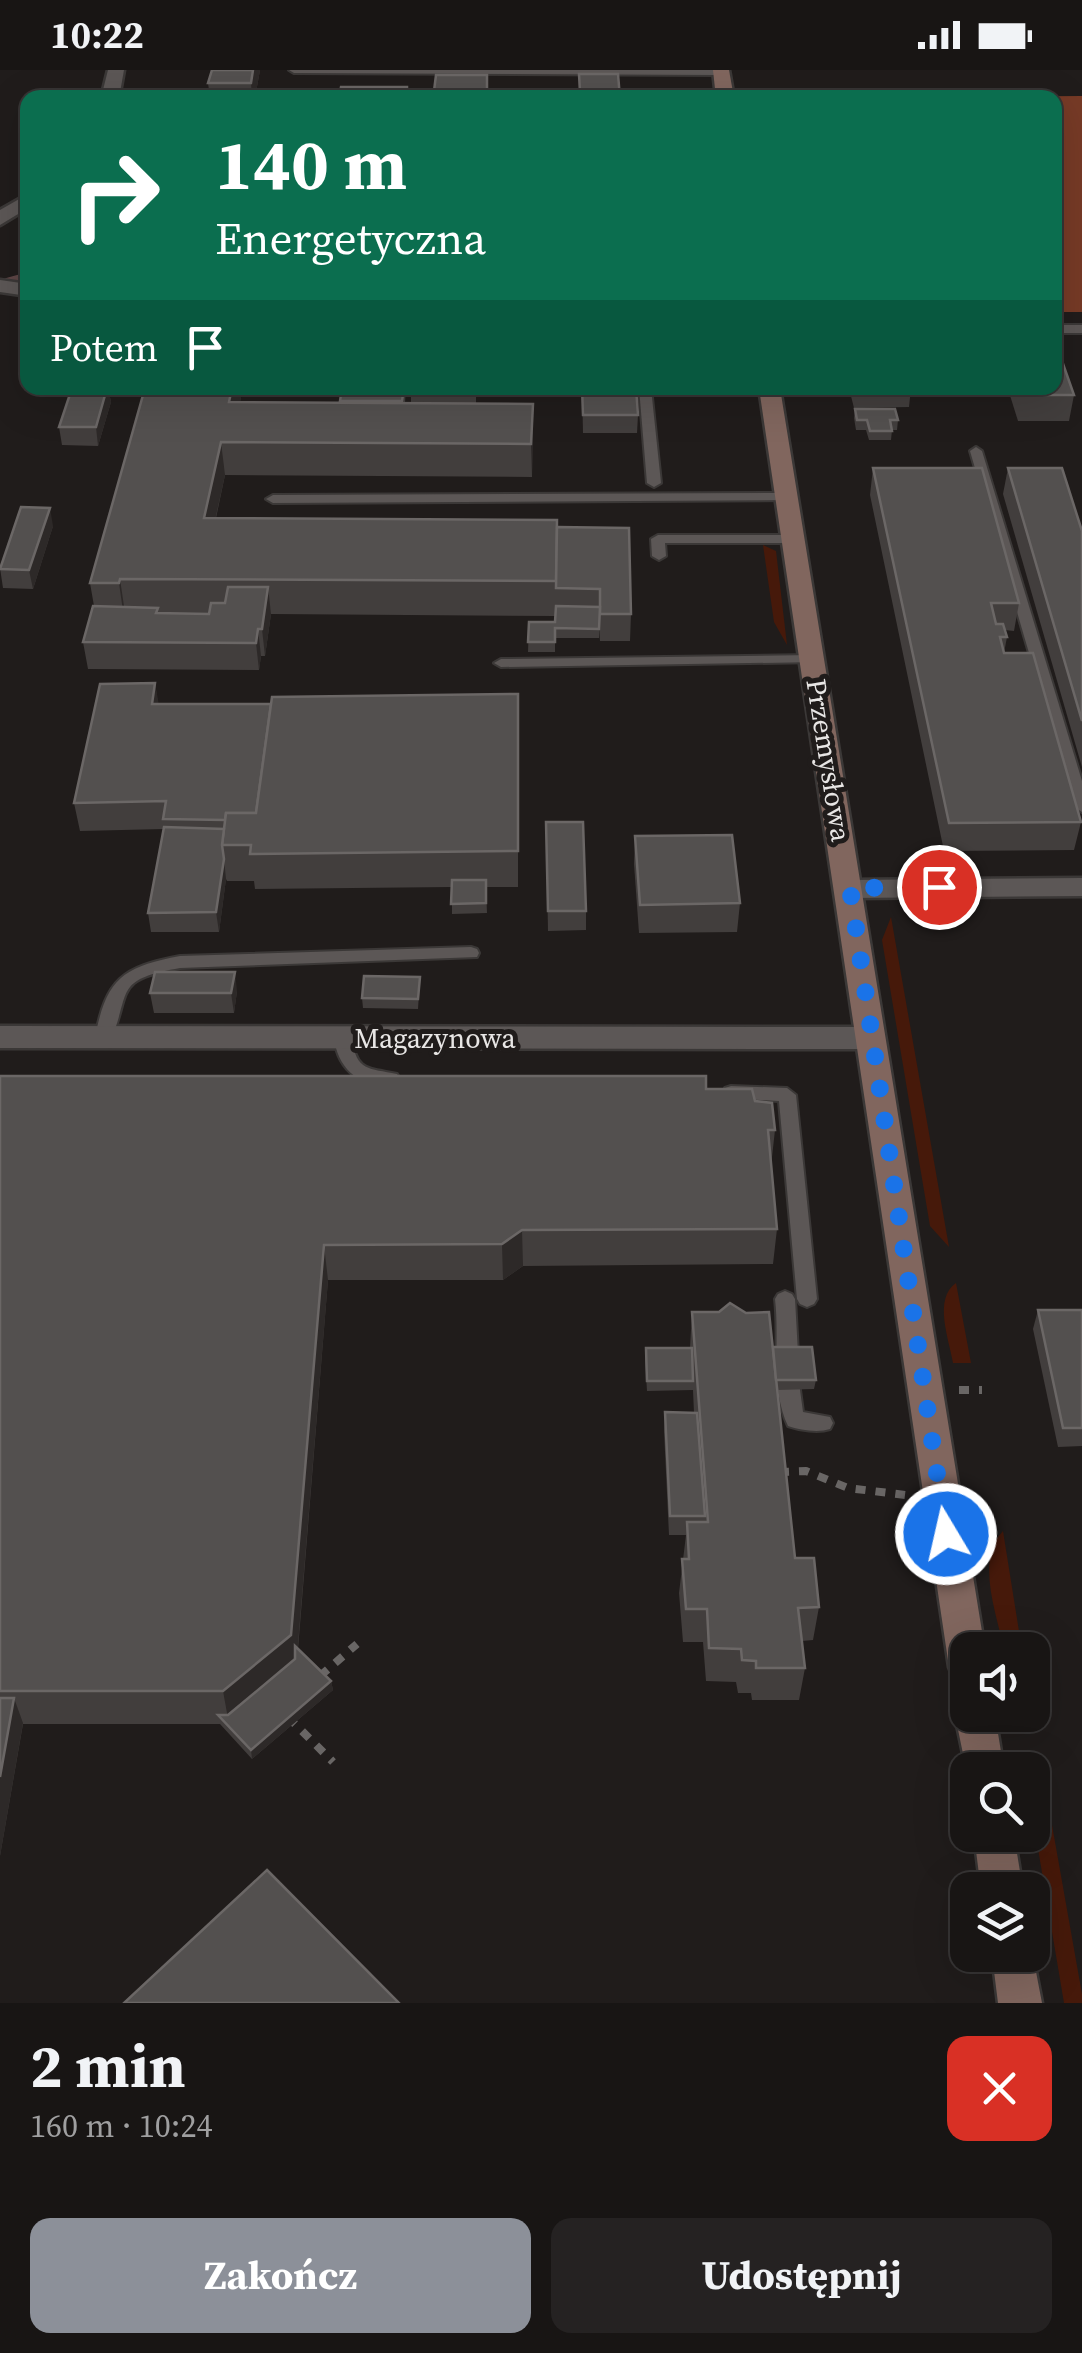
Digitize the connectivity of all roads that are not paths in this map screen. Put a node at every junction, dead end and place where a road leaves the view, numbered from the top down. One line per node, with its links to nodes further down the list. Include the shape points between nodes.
1 (294, 70): 2 (lane)
2 (494, 71): 3 (lane)
3 (721, 71)
4 (646, 395): 7 (lane)
5 (770, 395): 8 (street, Przemysłowa)
6 (976, 452): 14 (lane)
7 (654, 483)
8 (787, 497): 9 (lane); 10 (street, Przemysłowa)
9 (273, 499)
10 (794, 539): 11 (lane, via 658,539); 12 (street, Przemysłowa)
11 (659, 556)
12 (813, 658): 13 (lane); 16 (street, Przemysłowa)
13 (501, 663)
14 (1082, 807)
15 (1082, 887): 16 (street)
16 (850, 888): 21 (street, Przemysłowa)
17 (471, 953): 19 (lane, via 149,967 118,988)
18 (0, 1037): 19 (street, Magazynowa)
19 (104, 1038): 20 (street, Magazynowa)
20 (342, 1038): 21 (street, Magazynowa); 22 (lane, via 348,1066 358,1074)
21 (870, 1038): 27 (street, Przemysłowa)
22 (415, 1081)
23 (709, 1092): 25 (lane, via 787,1095)
24 (785, 1299): 26 (lane, via 787,1394 795,1420)
25 (807, 1299)
26 (823, 1423)
27 (962, 1632)
28 (1015, 1972): 29 (street)
29 (1020, 2003)

